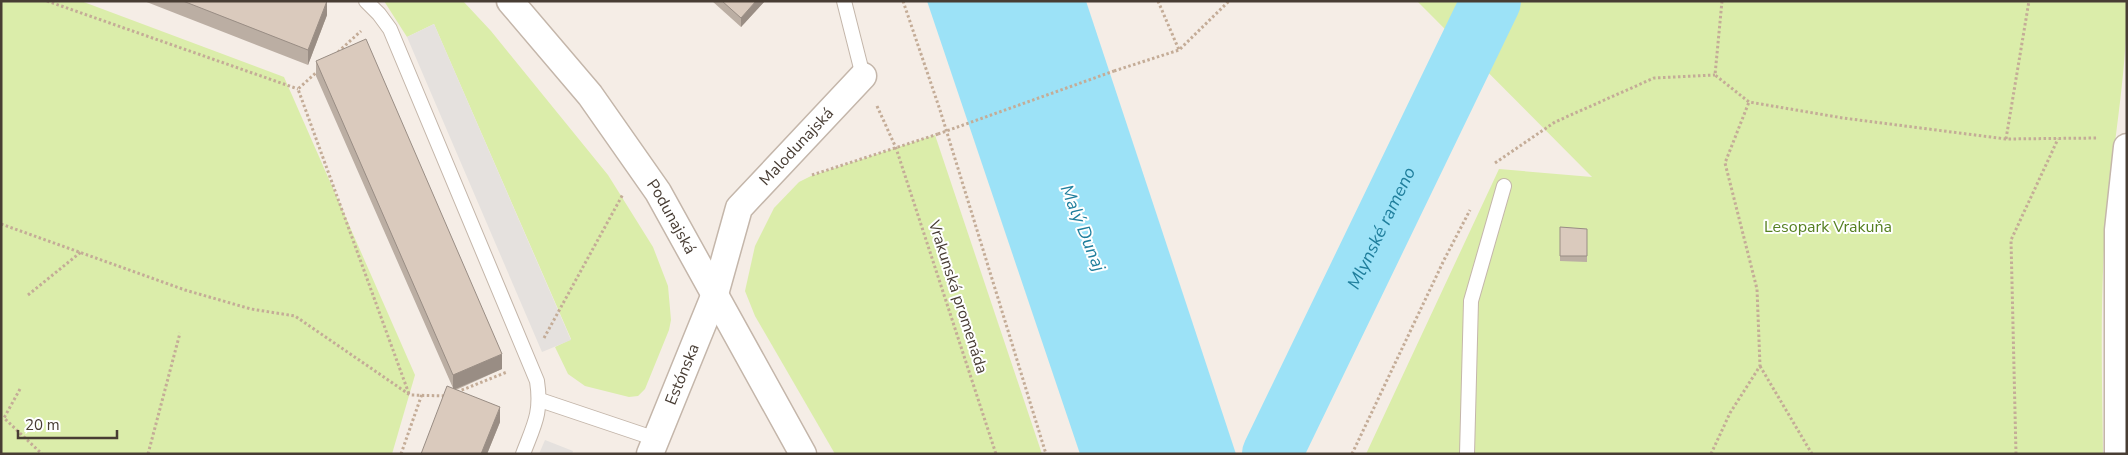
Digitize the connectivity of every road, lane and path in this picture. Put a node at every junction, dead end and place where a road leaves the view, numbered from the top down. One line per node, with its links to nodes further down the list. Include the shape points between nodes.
1 (47, 1): 15 (path)
2 (366, 1): 10 (lane)
3 (510, 1): 26 (street, Podunajská, via 590,96 648,175)
4 (844, 1): 14 (lane)
5 (903, 1): 42 (path)
6 (1158, 1): 11 (path)
7 (1229, 1): 11 (path)
8 (1722, 1): 16 (path, via 1715,75)
9 (2029, 1): 17 (path)
10 (379, 14): 12 (path); 29 (lane, via 390,29)
11 (1179, 50): 20 (path, bridge)
12 (332, 58)
13 (325, 64): 15 (path)
14 (863, 76): 20 (path, Vrakunská promenáda); 26 (street, Malodunajská, via 739,208)
15 (298, 89): 33 (path)
16 (1749, 102): 17 (path, via 1842,118); 30 (path, via 1725,163 1757,289)
17 (2006, 139): 18 (path)
18 (2058, 139): 19 (path); 46 (path, via 2011,240)
19 (2117, 142): 47 (street)
20 (896, 148): 21 (path); 41 (path, Vrakunská promenáda)
21 (805, 179)
22 (1504, 186): 43 (lane, via 1471,301)
23 (626, 190): 29 (path)
24 (1, 224): 25 (path)
25 (81, 252): 27 (path); 33 (path, via 251,310 295,316)
26 (715, 294): 35 (street, Estónska); 40 (street, Podunajská)
27 (28, 295)
28 (180, 333): 37 (path)
29 (530, 363): 32 (path, via 446,397); 34 (lane, via 538,380)
30 (1760, 366): 44 (path, via 1730,413); 45 (path)
31 (20, 389): 36 (path, via 4,418)
32 (422, 394): 33 (path); 38 (path)
33 (410, 395)
34 (540, 400): 35 (lane); 39 (lane, via 537,418)
35 (653, 446)
36 (42, 454)
37 (148, 454)
38 (401, 454)
39 (523, 454)
40 (803, 454)
41 (996, 454)
42 (1046, 454)
43 (1467, 454)
44 (1711, 454)
45 (1812, 454)
46 (2016, 454)
47 (2118, 454)

